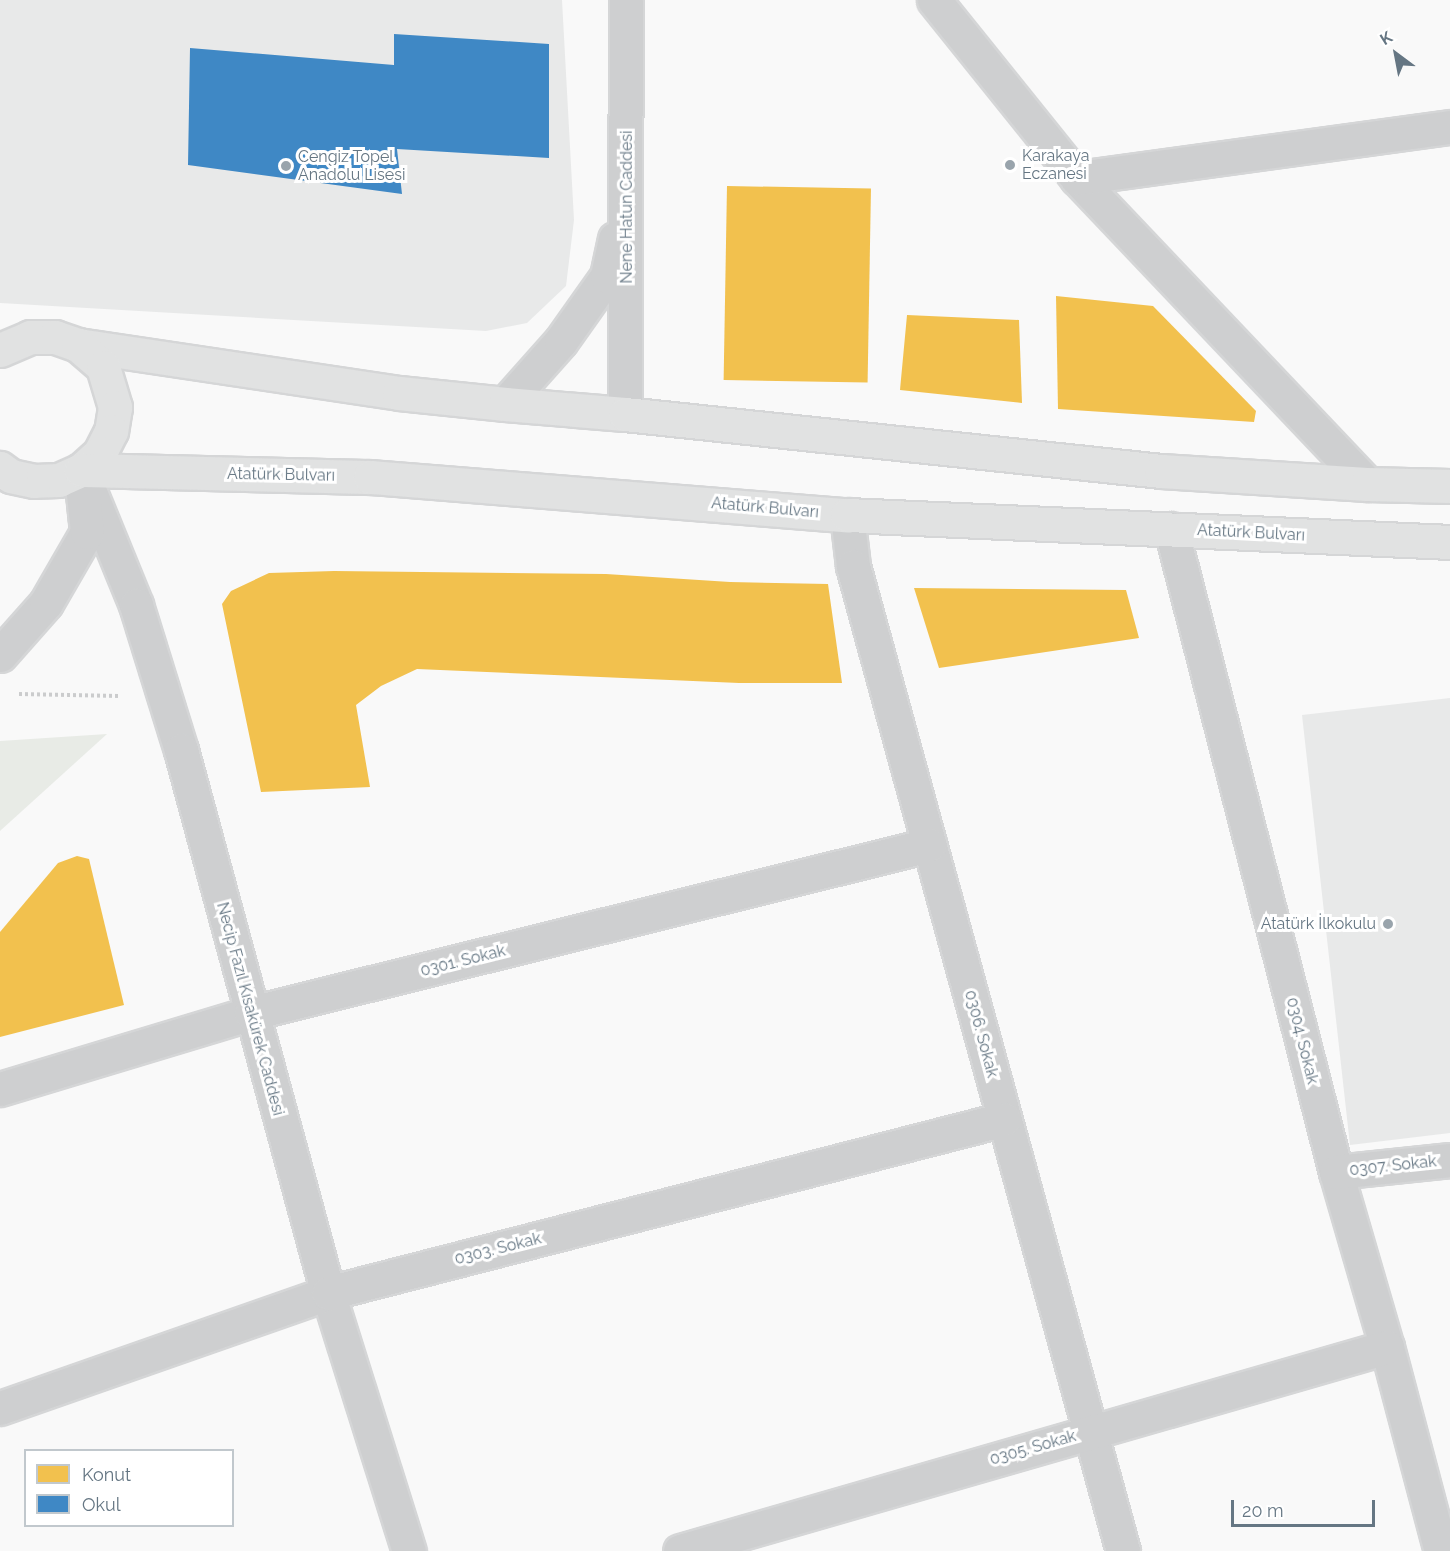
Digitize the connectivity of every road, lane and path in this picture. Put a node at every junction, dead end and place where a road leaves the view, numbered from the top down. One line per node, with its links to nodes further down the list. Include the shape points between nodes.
1 (626, 0): 5 (street, Nene Hatun Caddesi)
2 (934, 0): 4 (street)
3 (1450, 127): 4 (street)
4 (1077, 178): 12 (street)
5 (627, 182): 8 (street, via 607,276 561,341); 9 (street, Nene Hatun Caddesi)
6 (78, 345): 7 (main road, via 55,337 30,337); 8 (main road, via 399,393); 11 (main road, via 103,367 115,406 111,431 100,453)
7 (2, 347)
8 (506, 404): 9 (main road)
9 (625, 414): 12 (main road, via 1161,471)
10 (0, 468): 11 (main road, via 11,476 34,482 59,480)
11 (81, 470): 14 (main road, Atatürk Bulvarı, via 370,477); 17 (street, via 87,532 46,603); 19 (street, Necip Fazıl Kısakürek Caddesi, via 136,605)
12 (1367, 484): 13 (main road)
13 (1450, 486)
14 (847, 515): 15 (main road, Atatürk Bulvarı); 20 (street, 0306. Sokak, via 853,566)
15 (1171, 529): 16 (main road, Atatürk Bulvarı); 25 (street, 0304. Sokak)
16 (1450, 542)
17 (0, 655)
18 (11, 694): 19 (path)
19 (165, 697): 21 (street, Necip Fazıl Kısakürek Caddesi)
20 (929, 845): 21 (street, 0301. Sokak); 23 (street, 0306. Sokak)
21 (251, 1013): 22 (street, 0301. Sokak); 26 (street, Necip Fazıl Kısakürek Caddesi)
22 (0, 1089)
23 (1004, 1119): 26 (street, 0303. Sokak); 29 (street, 0306. Sokak)
24 (1450, 1160): 25 (street, 0307. Sokak)
25 (1336, 1172): 27 (street, 0304. Sokak)
26 (328, 1293): 28 (street, 0303. Sokak); 30 (street, Necip Fazıl Kısakürek Caddesi)
27 (1387, 1347): 29 (street, 0305. Sokak); 33 (street, 0304. Sokak)
28 (0, 1407)
29 (1090, 1432): 31 (street, 0305. Sokak); 32 (street, 0306. Sokak)
30 (409, 1551)
31 (680, 1551)
32 (1123, 1551)
33 (1441, 1551)

